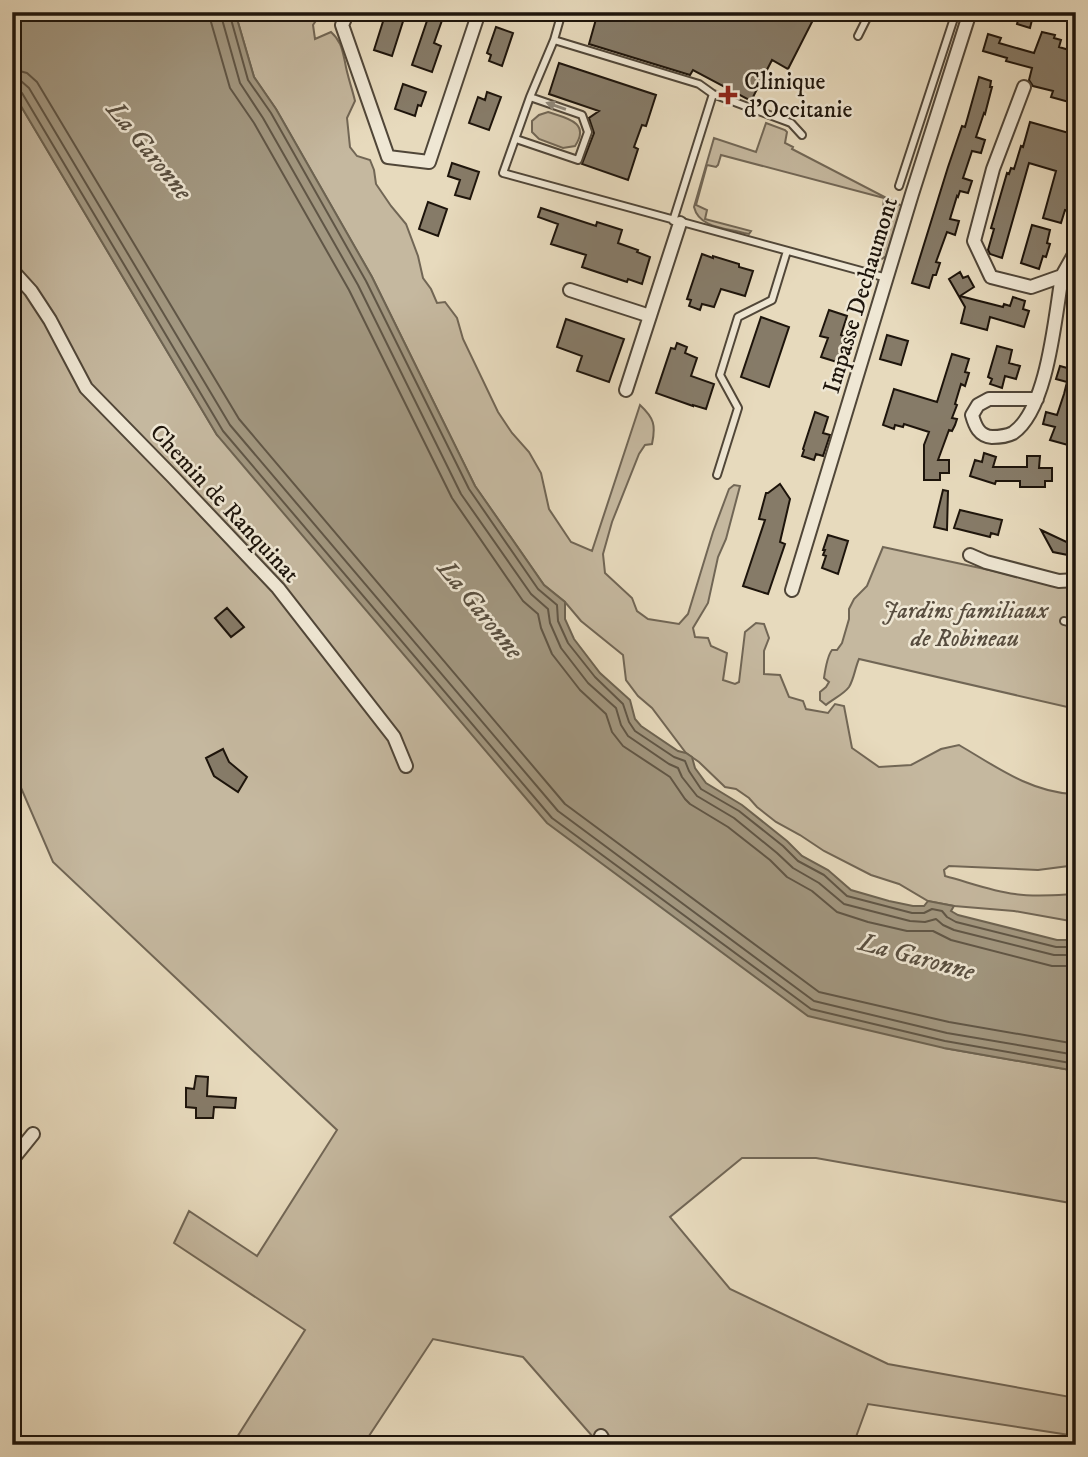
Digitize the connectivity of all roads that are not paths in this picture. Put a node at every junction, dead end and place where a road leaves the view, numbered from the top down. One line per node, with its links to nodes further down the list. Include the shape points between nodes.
1 (348, 12): 2 (street, via 342,25 388,157 429,162)
2 (479, 12)
3 (562, 12): 10 (lane)
4 (870, 12): 9 (lane)
5 (956, 12): 16 (lane)
6 (970, 12): 22 (street, Impasse Dechaumont)
7 (1069, 12): 8 (street)
8 (1076, 17)
9 (858, 36)
10 (554, 40): 12 (lane, via 699,84); 13 (lane)
11 (1024, 87): 21 (street, via 993,169 974,241 991,277 1031,287)
12 (713, 94): 14 (lane, via 791,123); 17 (lane)
13 (530, 97): 15 (lane); 15 (lane, one-way to 13, via 578,160 588,132 582,115)
14 (802, 135)
15 (516, 139): 17 (lane, via 503,173)
16 (898, 186)
17 (677, 222): 18 (lane); 24 (street)
18 (787, 251): 22 (lane); 27 (lane, via 772,300 738,317 734,328 720,375 738,408)
19 (1076, 251): 21 (street)
20 (12, 270): 33 (street, Chemin de Ranquinat, via 50,320 86,388 278,588 394,737)
21 (1062, 276): 26 (street)
22 (887, 278): 30 (street, Impasse Dechaumont)
23 (570, 290): 24 (street)
24 (650, 316): 25 (street)
25 (626, 390)
26 (1037, 399): 26 (street, via 1012,434 988,437 975,426 972,415 989,399)
27 (717, 475)
28 (970, 555): 29 (street, via 1059,581)
29 (1076, 580)
30 (792, 590)
31 (1064, 621): 32 (lane)
32 (1076, 624)
33 (406, 766)
34 (33, 1134): 35 (street)
35 (12, 1160)

